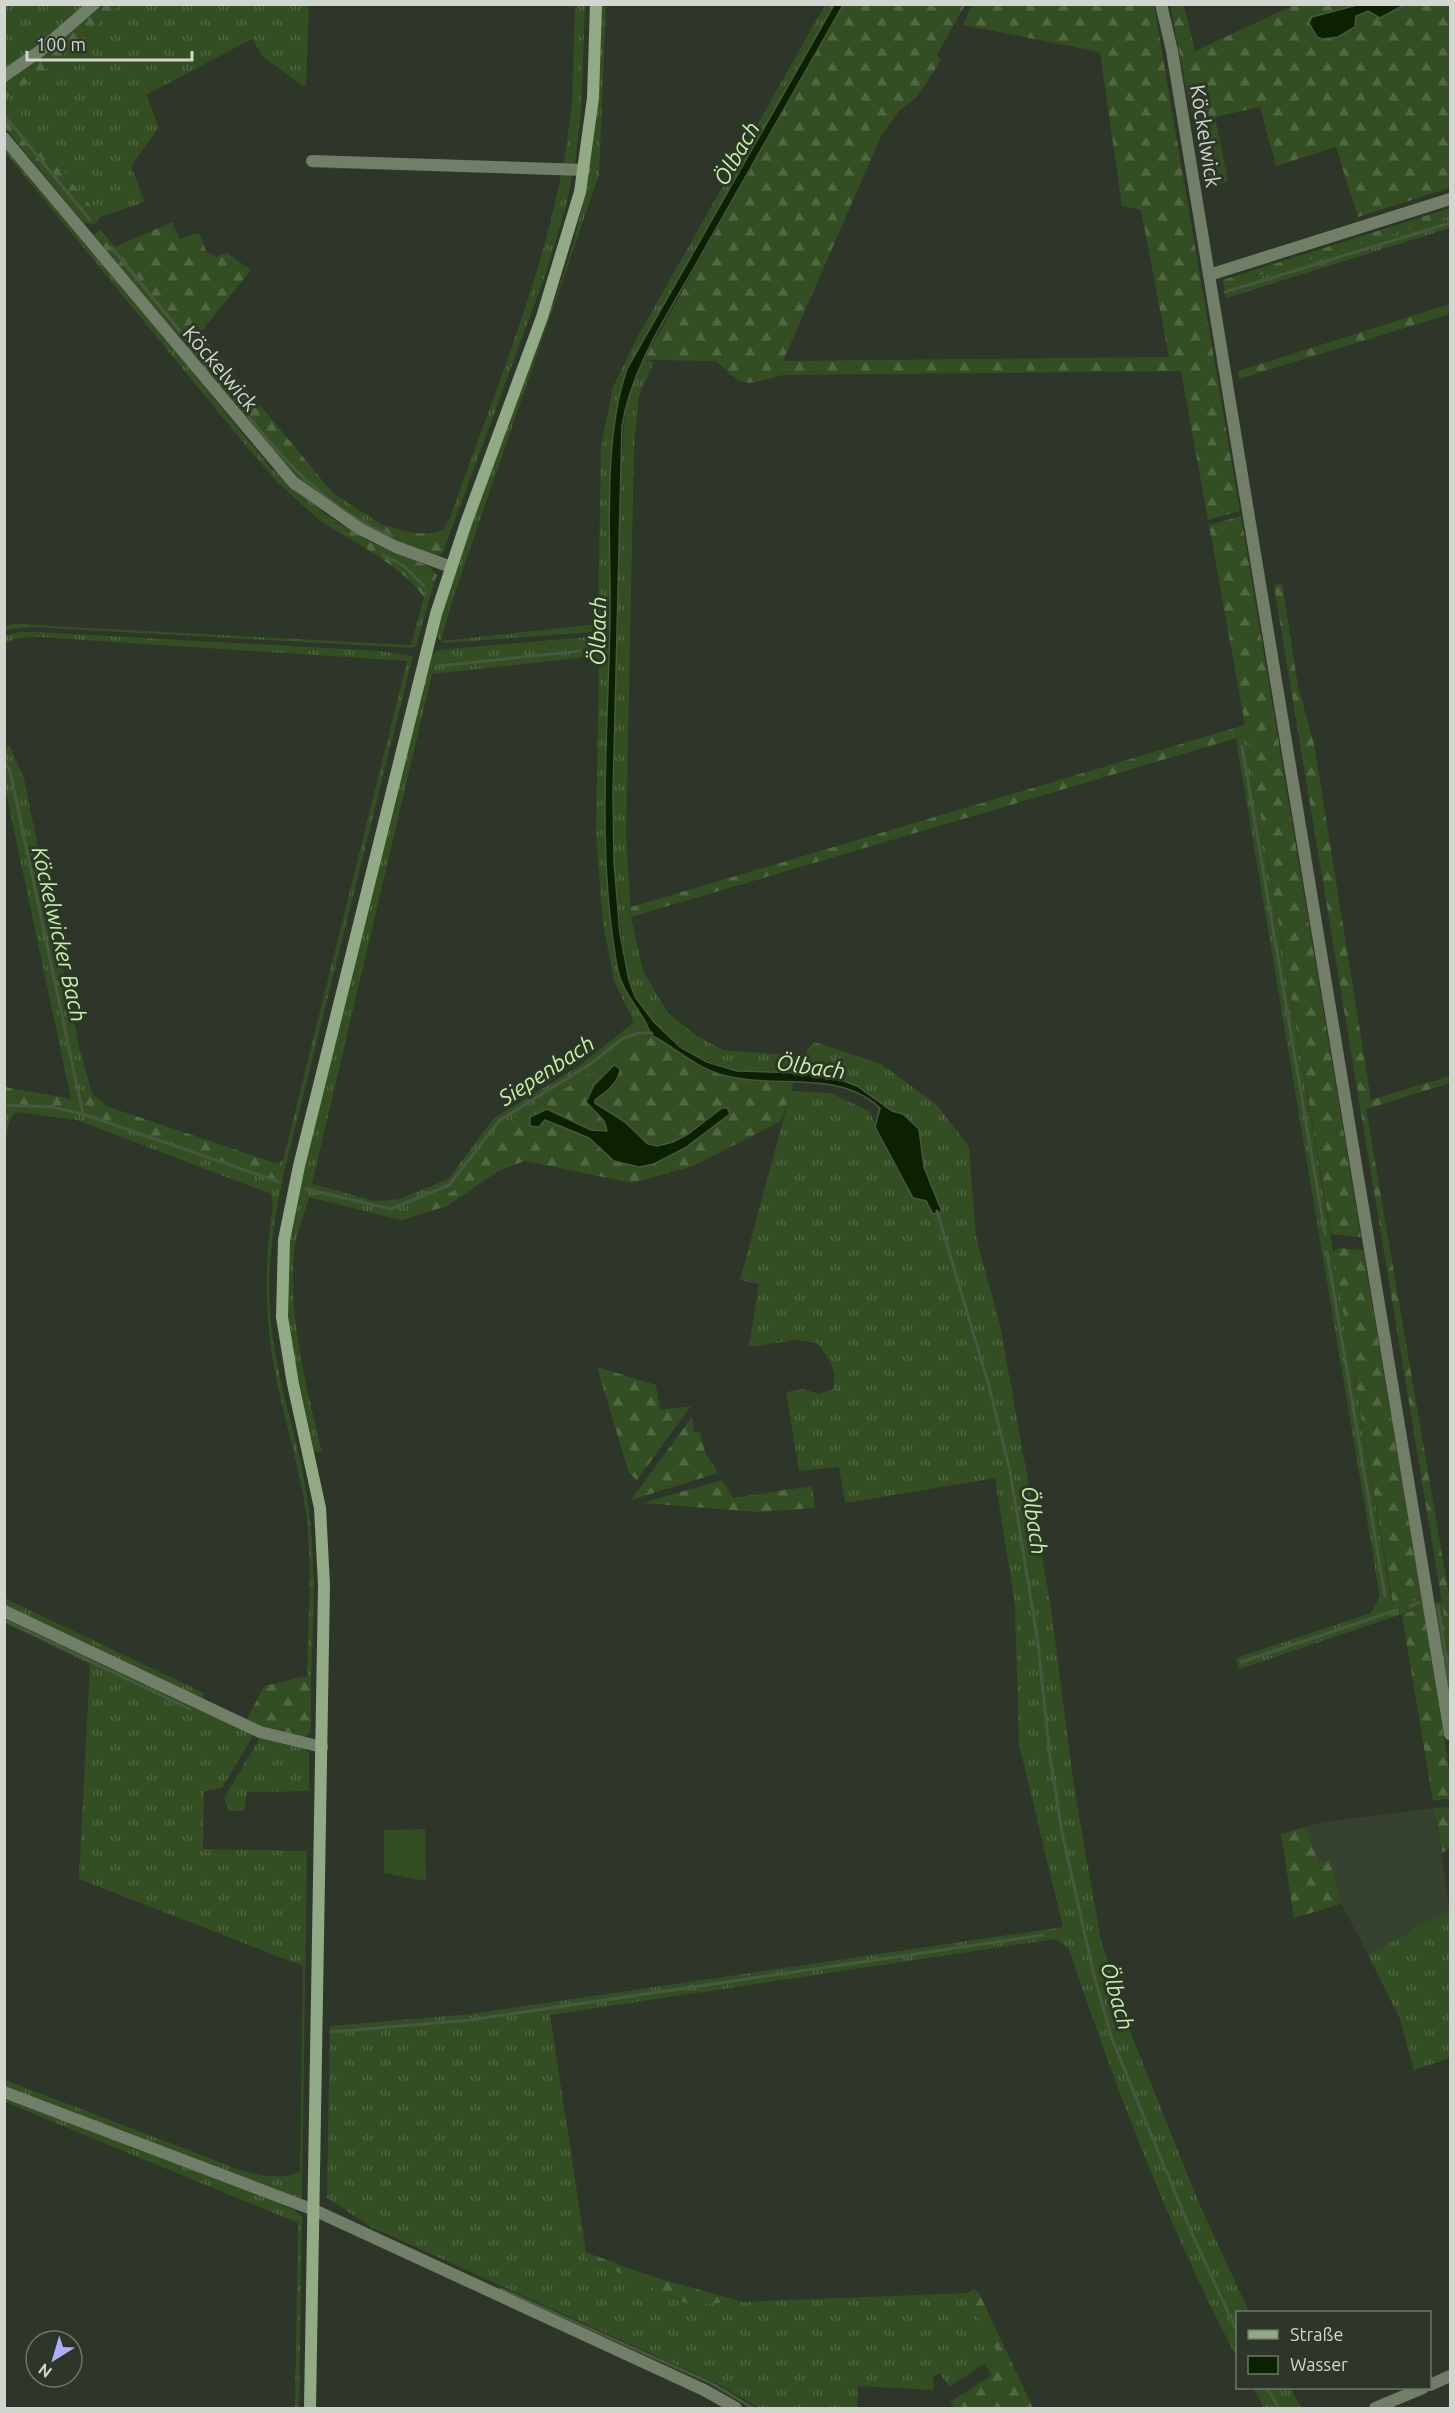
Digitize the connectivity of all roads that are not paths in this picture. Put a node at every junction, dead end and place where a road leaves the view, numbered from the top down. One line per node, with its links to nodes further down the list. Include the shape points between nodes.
1 (94, 4): 4 (street)
2 (596, 4): 7 (main road, via 593,98)
3 (1161, 4): 9 (street, Köckelwick)
4 (4, 76)
5 (4, 138): 10 (street, Köckelwick, via 292,482 360,530)
6 (312, 161): 7 (street)
7 (584, 170): 10 (main road, via 561,262)
8 (1450, 199): 9 (street)
9 (1209, 275): 12 (street, Köckelwick)
10 (451, 567): 13 (main road, via 304,1143 284,1240 282,1317 314,1474 323,1547)
11 (4, 1611): 13 (street, via 260,1732)
12 (1450, 1734)
13 (322, 1747): 15 (main road)
14 (4, 2092): 15 (street)
15 (314, 2210): 19 (main road); 20 (street, via 704,2390)
16 (1450, 2376): 17 (street)
17 (1431, 2385)
18 (1422, 2389): 21 (street)
19 (310, 2409)
20 (736, 2409)
21 (1375, 2409)

